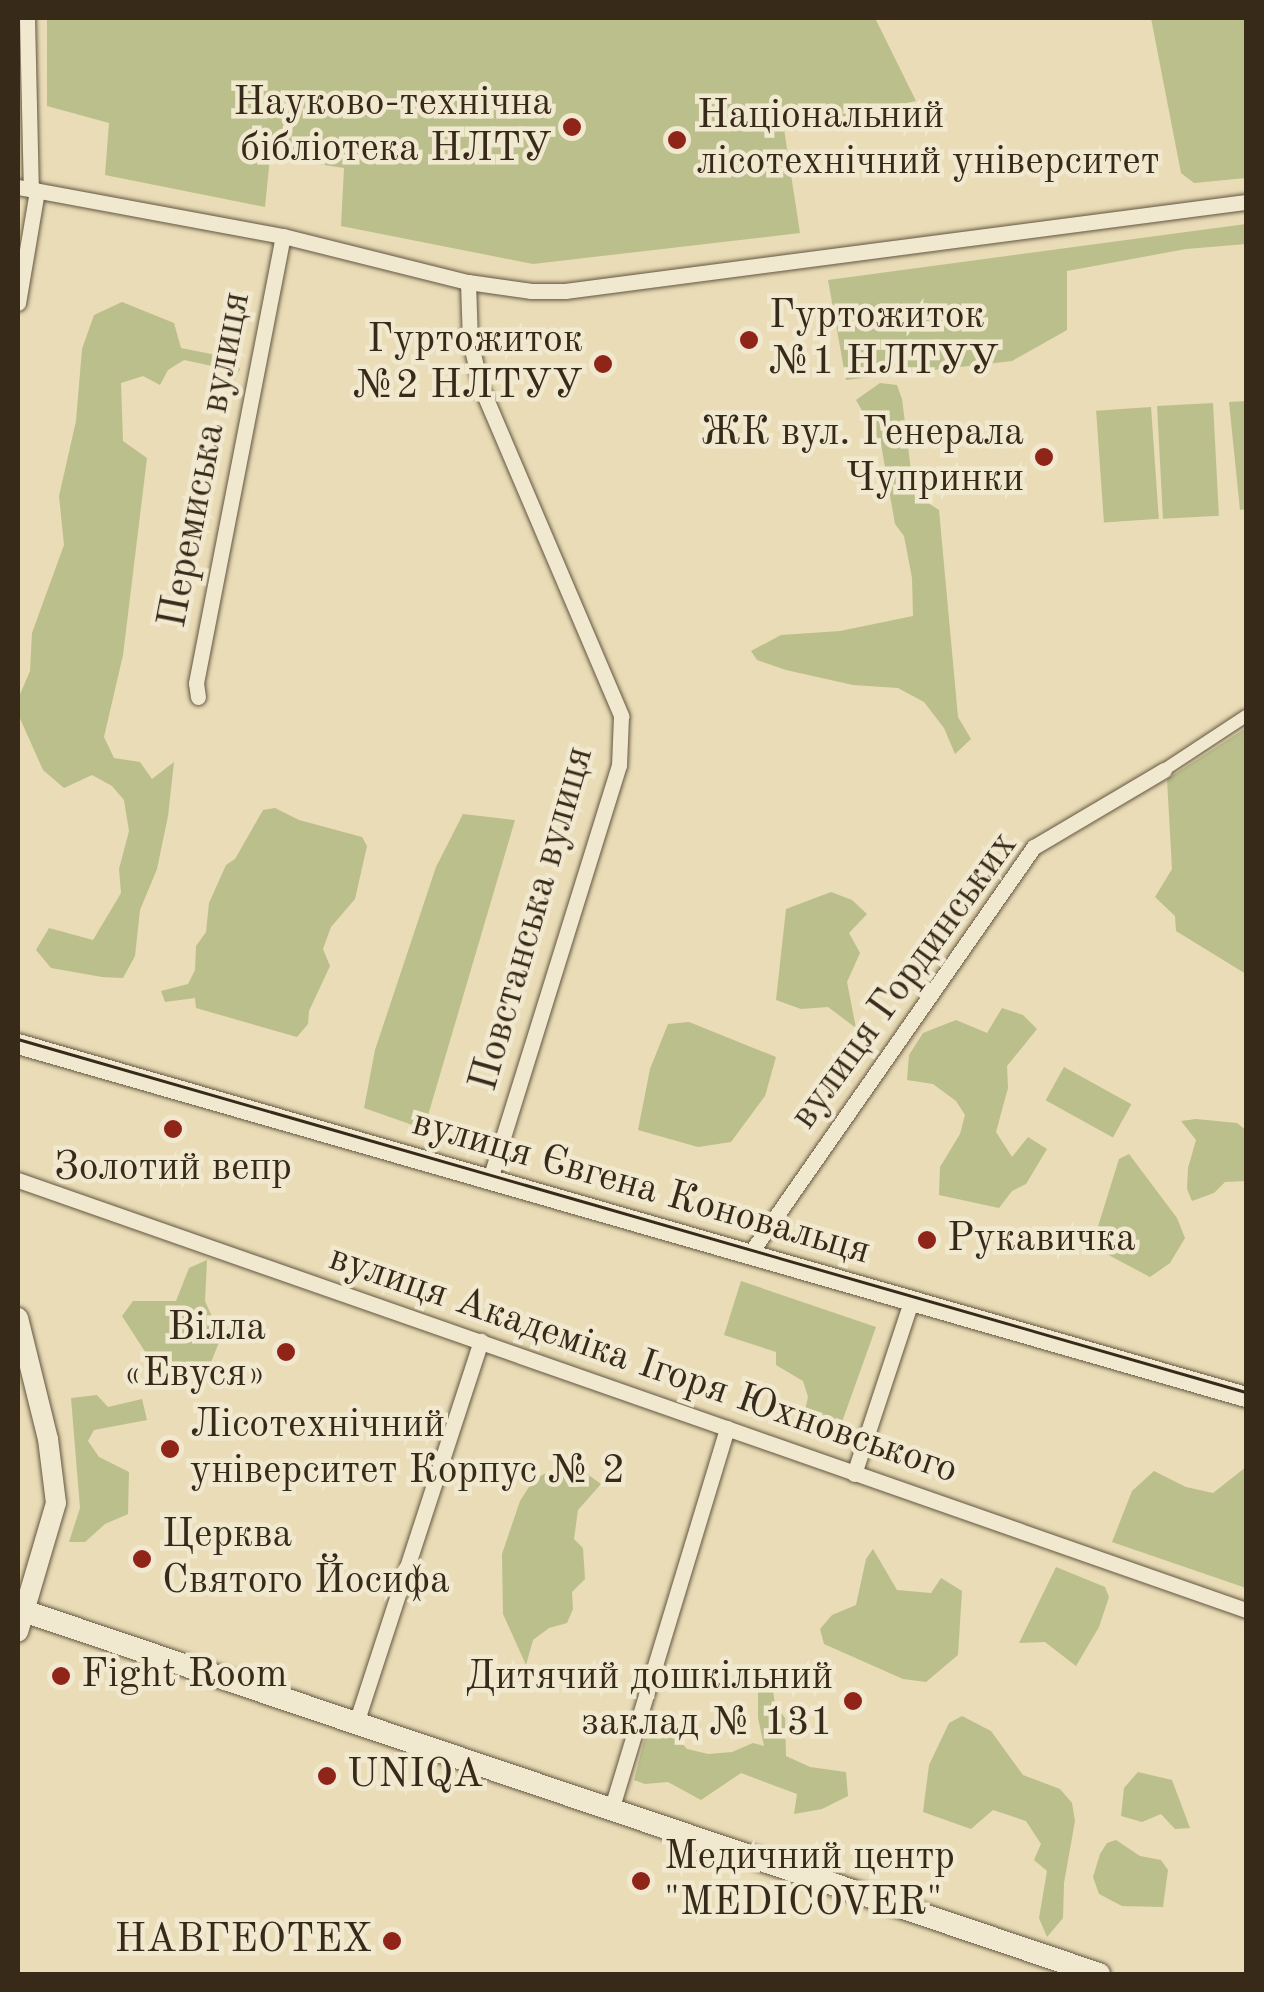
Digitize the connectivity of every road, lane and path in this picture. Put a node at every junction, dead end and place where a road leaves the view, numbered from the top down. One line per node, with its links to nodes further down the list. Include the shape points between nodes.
1 (27, 18): 2 (street)
2 (28, 189): 4 (street); 6 (street)
3 (1246, 202): 5 (street, via 565,291)
4 (283, 236): 5 (street); 7 (street, Перемиська вулиця)
5 (468, 282): 12 (street, Повстанська вулиця, via 470,341 482,387 620,716 618,765)
6 (18, 303)
7 (198, 697)
8 (1246, 716): 9 (street, вулиця Гординських)
9 (1164, 770): 13 (street, вулиця Гординських, via 1034,847)
10 (18, 1044): 12 (street, вулиця Євгена Коновальця)
11 (18, 1180): 17 (street, вулиця Академіка Ігоря Юхновського)
12 (490, 1180): 13 (street, вулиця Євгена Коновальця)
13 (749, 1255): 14 (street, вулиця Євгена Коновальця)
14 (910, 1302): 18 (street, вулиця Євгена Коновальця); 20 (street)
15 (18, 1318): 16 (street)
16 (22, 1342): 22 (street, via 48,1440 56,1503)
17 (482, 1342): 19 (street, вулиця Академіка Ігоря Юхновського); 23 (street)
18 (1246, 1397)
19 (727, 1428): 20 (street, вулиця Академіка Ігоря Юхновського); 24 (street)
20 (854, 1474): 21 (street, вулиця Академіка Ігоря Юхновського)
21 (1246, 1610)
22 (20, 1617): 23 (main road)
23 (357, 1720): 24 (main road)
24 (612, 1807): 25 (main road)
25 (1099, 1974)

